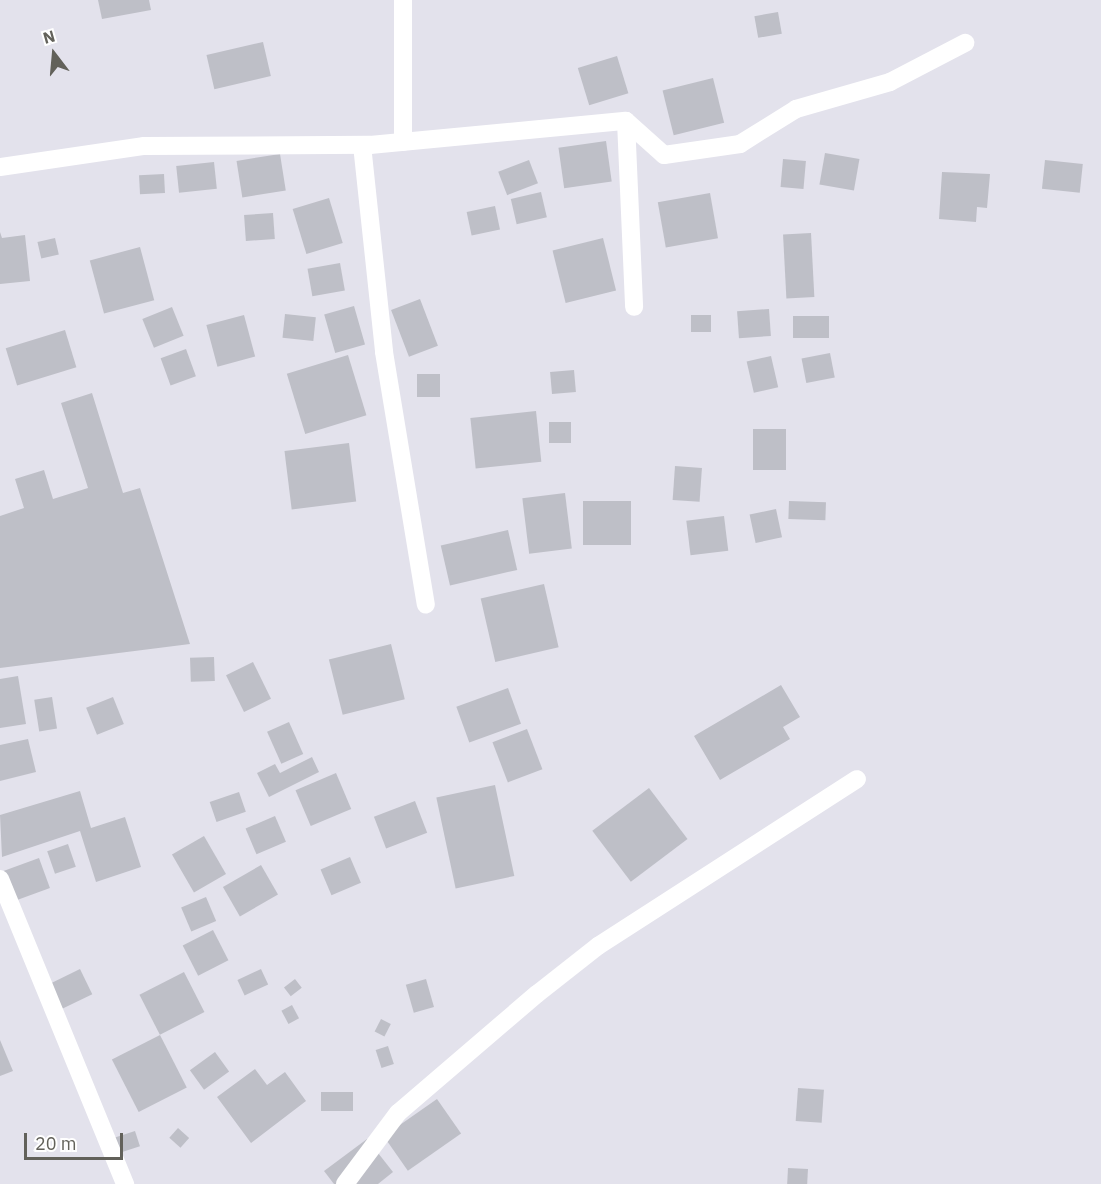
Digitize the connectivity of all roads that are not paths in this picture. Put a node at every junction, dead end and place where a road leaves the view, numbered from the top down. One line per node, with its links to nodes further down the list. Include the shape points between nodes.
1 (403, 0): 4 (street)
2 (965, 44): 3 (street, via 890,82 796,109 740,144 664,155)
3 (626, 121): 4 (street); 7 (street)
4 (404, 142): 5 (street)
5 (362, 145): 6 (street, via 144,146); 8 (street, via 384,352)
6 (0, 166)
7 (634, 307)
8 (426, 605)
9 (857, 779): 12 (street, via 598,946 537,994 398,1113)
10 (0, 879): 11 (street)
11 (125, 1184)
12 (345, 1184)

